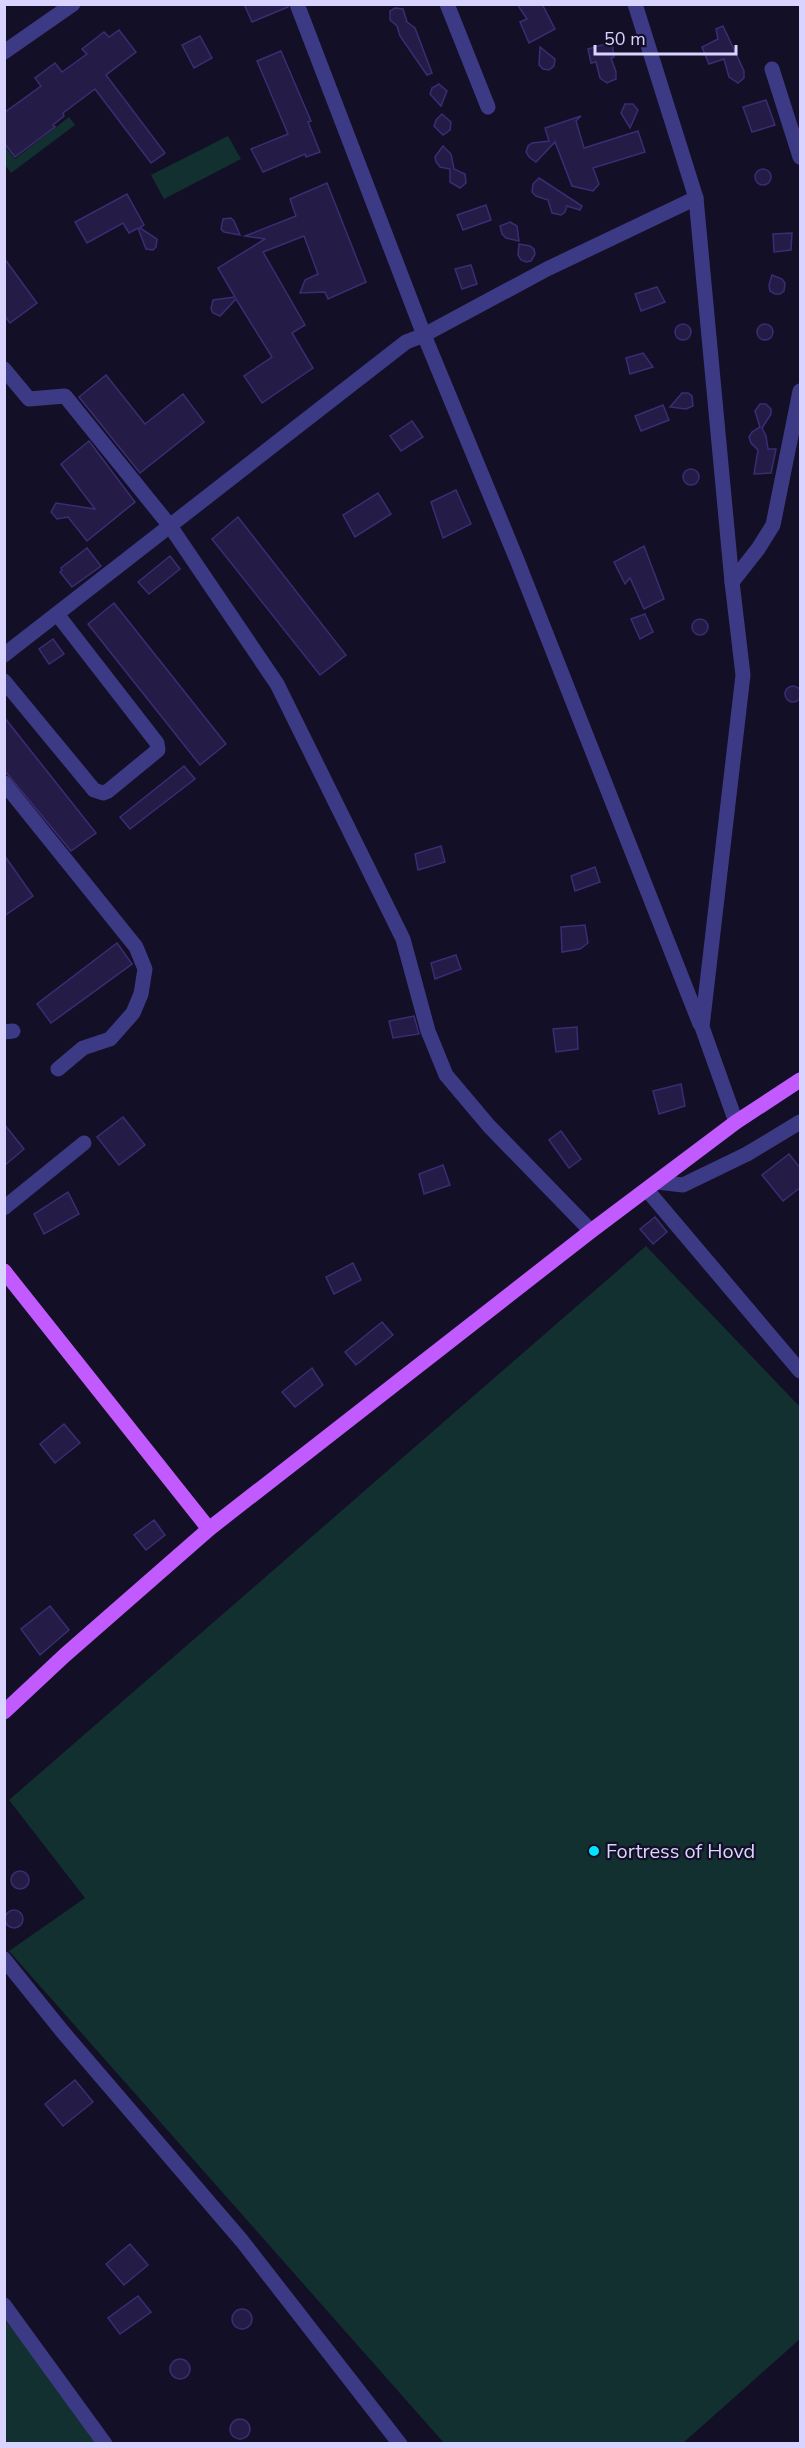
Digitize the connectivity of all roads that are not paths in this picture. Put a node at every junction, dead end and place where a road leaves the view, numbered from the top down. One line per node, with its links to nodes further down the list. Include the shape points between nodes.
1 (73, 4): 5 (street)
2 (297, 4): 10 (street)
3 (447, 4): 7 (street)
4 (635, 4): 9 (street)
5 (4, 52)
6 (772, 69): 8 (street)
7 (488, 107)
8 (801, 157)
9 (696, 198): 10 (street, via 547,269); 14 (street)
10 (424, 335): 13 (street, via 406,342); 19 (street)
11 (4, 369): 13 (street, via 29,399 65,396)
12 (801, 391): 14 (street, via 773,525)
13 (170, 526): 15 (street); 27 (street, via 277,684 403,939 428,1031 446,1075 489,1126)
14 (732, 582): 19 (street, via 743,675)
15 (57, 614): 16 (street); 17 (street, via 157,743 158,750 108,791 94,790)
16 (4, 655)
17 (4, 681)
18 (4, 783): 20 (street, via 136,947 145,969 133,1013 110,1039 83,1048)
19 (702, 1027): 22 (street)
20 (58, 1069)
21 (801, 1080): 22 (main road)
22 (736, 1122): 25 (main road)
23 (801, 1122): 25 (street, via 747,1154 682,1185)
24 (84, 1143): 26 (street)
25 (652, 1186): 27 (main road); 29 (street)
26 (4, 1208)
27 (591, 1231): 30 (main road)
28 (4, 1271): 30 (main road)
29 (801, 1371)
30 (209, 1529): 31 (main road)
31 (4, 1712)
32 (4, 1959): 35 (street, via 242,2241)
33 (4, 2305): 34 (street)
34 (105, 2444)
35 (400, 2444)

